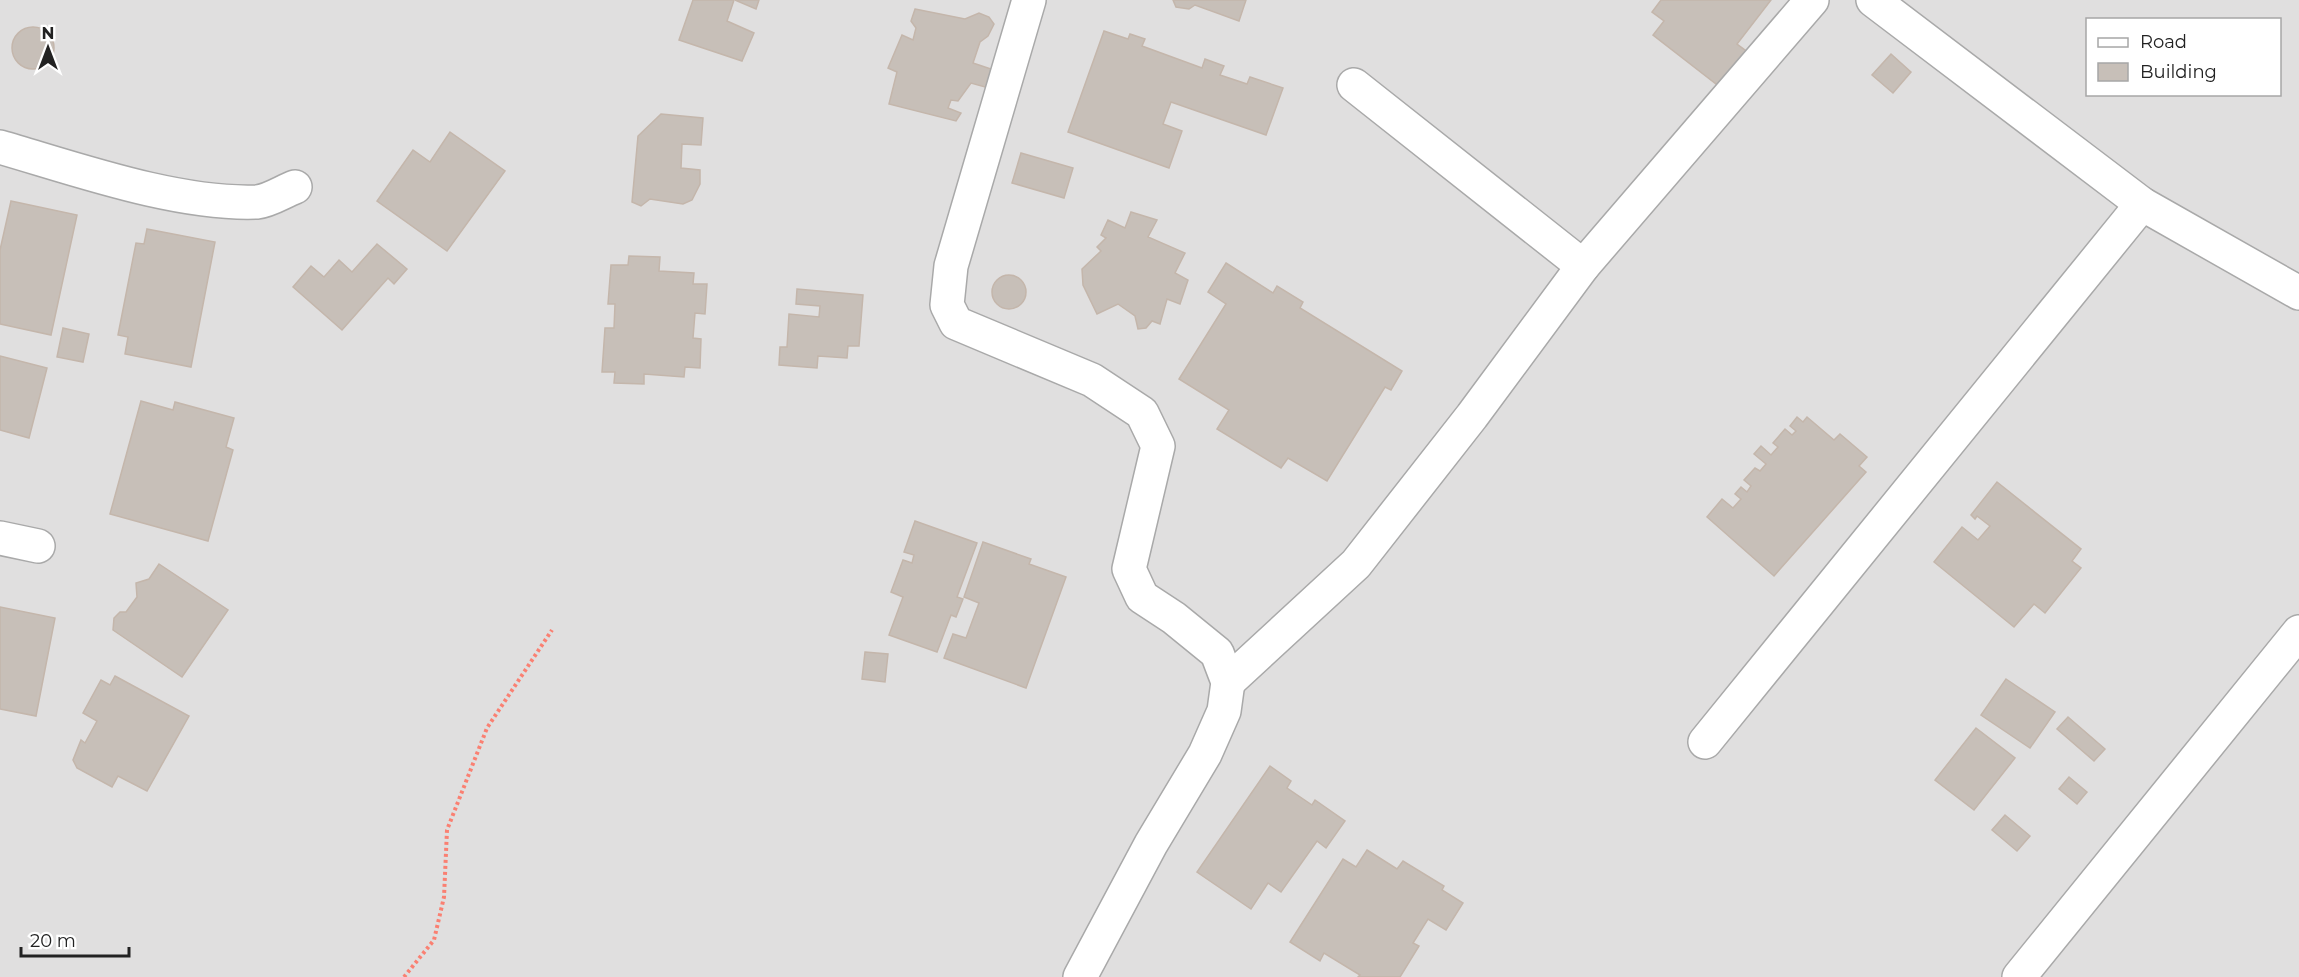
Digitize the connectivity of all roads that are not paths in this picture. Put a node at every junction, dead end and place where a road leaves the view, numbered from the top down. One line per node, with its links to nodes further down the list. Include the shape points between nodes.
1 (1029, 0): 13 (street, via 951,266 948,305 956,323 1092,380 1142,413 1158,446 1130,569 1142,597 1217,653)
2 (1812, 0): 8 (street)
3 (1873, 0): 7 (street)
4 (1354, 85): 8 (street)
5 (0, 147): 6 (street, via 140,187 210,199 259,202)
6 (295, 187)
7 (2142, 204): 9 (street); 14 (street)
8 (1583, 266): 13 (street, via 1356,564)
9 (2299, 293)
10 (0, 538): 11 (street)
11 (38, 546)
12 (2299, 632): 16 (street)
13 (1228, 682): 15 (street, via 1224,711 1205,754 1151,844)
14 (1705, 742)
15 (1080, 977)
16 (2019, 977)

